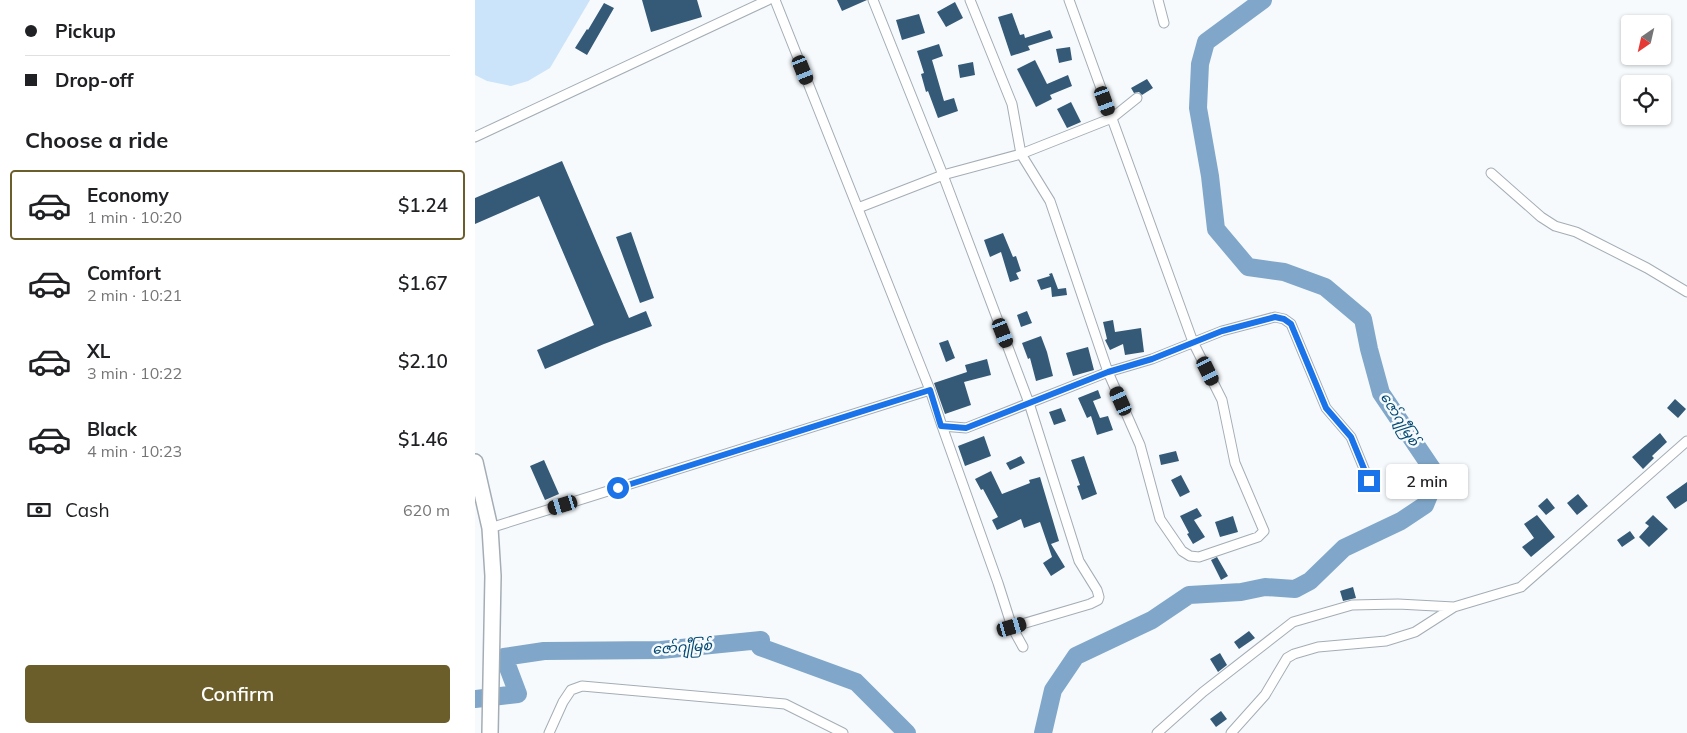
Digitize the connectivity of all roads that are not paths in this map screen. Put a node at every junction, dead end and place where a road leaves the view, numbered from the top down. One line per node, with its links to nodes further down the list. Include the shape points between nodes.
1 (768, 0): 10 (street)
2 (775, 0): 14 (street)
3 (873, 0): 13 (street)
4 (970, 0): 11 (street, via 1012,104)
5 (1069, 0): 9 (street)
6 (1158, 0): 7 (street)
7 (1164, 23)
8 (1137, 98): 9 (street)
9 (1111, 118): 11 (street); 16 (street)
10 (475, 137)
11 (1021, 154): 13 (street); 17 (street, via 1049,201)
12 (1491, 173): 15 (street, via 1555,226 1576,232)
13 (943, 175): 14 (street); 19 (street)
14 (858, 208): 18 (street)
15 (1687, 292)
16 (1193, 342): 17 (street); 17 (street, via 1222,400 1235,463 1264,531 1258,537 1199,558 1182,551 1160,519 1140,446); 23 (street, via 1275,317 1291,324 1326,408 1351,437)
17 (1108, 372): 19 (street)
18 (930, 390): 20 (street); 24 (street)
19 (1029, 403): 20 (street, via 966,428); 26 (street, via 1079,561 1099,597 1090,604)
20 (941, 426): 26 (street)
21 (1687, 441): 25 (street, via 1521,587)
22 (475, 462): 24 (highway)
23 (1369, 481)
24 (490, 528): 28 (highway, via 493,576)
25 (1454, 607): 31 (street, via 1351,605 1293,622 1203,692); 32 (street, via 1415,632 1386,640 1318,647 1294,654 1287,658 1265,695)
26 (1012, 627): 27 (street)
27 (1023, 646)
28 (490, 733)
29 (549, 733): 30 (street, via 571,690 582,686 785,704)
30 (843, 733)
31 (1157, 733)
32 (1231, 733)

